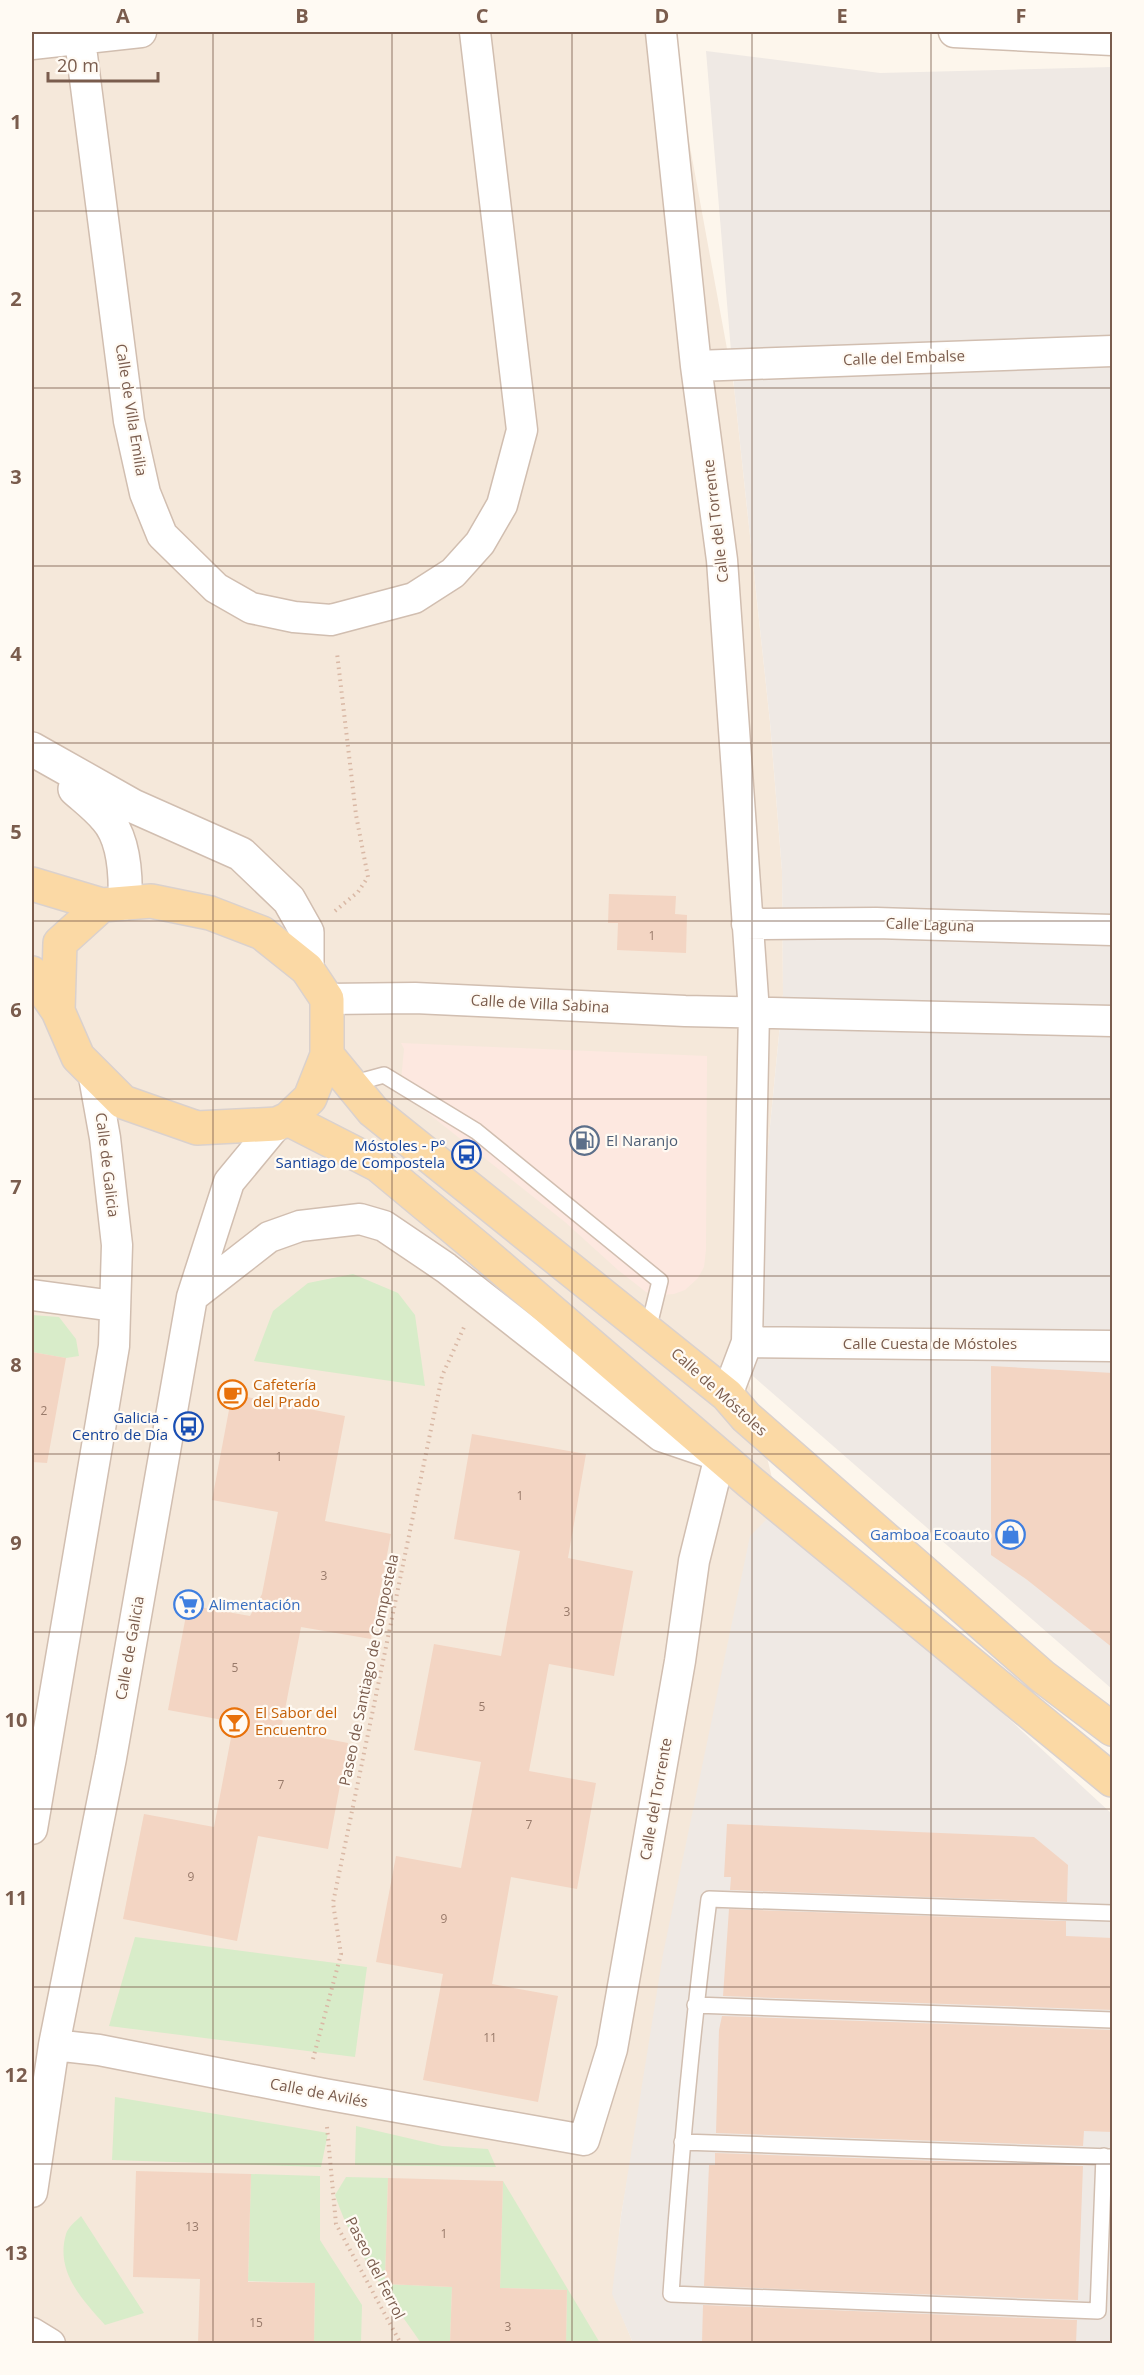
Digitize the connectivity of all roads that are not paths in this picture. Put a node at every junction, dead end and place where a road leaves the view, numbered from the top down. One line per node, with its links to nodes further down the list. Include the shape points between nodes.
1 (141, 32): 5 (street)
2 (476, 32): 5 (street, Calle de Villa Emilia, via 522,430 502,505 480,543 453,573 414,598 331,620 251,608 216,588 162,535 145,493 129,421)
3 (662, 32): 9 (street, Calle del Torrente)
4 (954, 32): 6 (street)
5 (79, 35): 7 (street)
6 (1113, 40)
7 (32, 44)
8 (1113, 351): 9 (street, Calle del Embalse)
9 (696, 366): 13 (street, Calle del Torrente, via 722,560)
10 (32, 749): 12 (street, via 108,819 121,849 125,879); 15 (street, via 133,806 241,854 289,900 307,932)
11 (32, 884): 12 (main road)
12 (113, 904): 15 (main road, via 151,901 210,913 262,933); 18 (main road, via 60,943)
13 (747, 924): 14 (street, Calle Laguna, via 876,923); 19 (street, Calle del Torrente)
14 (1113, 930)
15 (307, 969): 17 (main road)
16 (32, 973): 18 (main road)
17 (327, 999): 19 (street, Calle de Villa Sabina, via 415,998); 21 (main road)
18 (58, 1011): 22 (main road, via 78,1057)
19 (754, 1012): 20 (street); 29 (street, Calle del Torrente)
20 (1113, 1021)
21 (327, 1055): 23 (main road, Calle de Móstoles); 24 (main road, via 310,1098)
22 (93, 1071): 24 (main road, via 123,1102 197,1128); 27 (street, Calle de Galicia, via 117,1245)
23 (351, 1084): 28 (main road, Calle de Móstoles, via 373,1111); 28 (lane, via 384,1075 476,1131 660,1281)
24 (282, 1122): 26 (street, Calle de Galicia, via 229,1182); 32 (main road, via 378,1166)
25 (32, 1295): 27 (street)
26 (192, 1297): 32 (street, via 270,1237 300,1226 360,1219 384,1226 479,1293 660,1436); 39 (street, Calle de Galicia, via 111,1758)
27 (114, 1306): 35 (street, Calle de Galicia, via 114,1346)
28 (648, 1330): 31 (main road, Calle de Móstoles)
29 (747, 1342): 30 (street, Calle Cuesta de Móstoles); 31 (street, Calle del Torrente)
30 (1113, 1346)
31 (727, 1395): 33 (main road, Calle de Móstoles, via 746,1417 1042,1676)
32 (720, 1456): 34 (main road); 41 (street, Calle del Torrente, via 694,1561 612,2049)
33 (1113, 1729)
34 (1113, 1780)
35 (32, 1829)
36 (1113, 1913): 37 (lane, via 710,1899)
37 (695, 2005): 38 (lane); 42 (lane)
38 (1113, 2019)
39 (54, 2045): 40 (street, Calle de Galicia); 41 (street, Calle de Avilés, via 99,2050 314,2093)
40 (39, 2090): 44 (street, Calle de Galicia)
41 (584, 2140)
42 (682, 2142): 43 (lane); 43 (lane, via 671,2294 1098,2312)
43 (1108, 2156)
44 (32, 2192)
45 (32, 2333): 46 (street)
46 (50, 2343)

